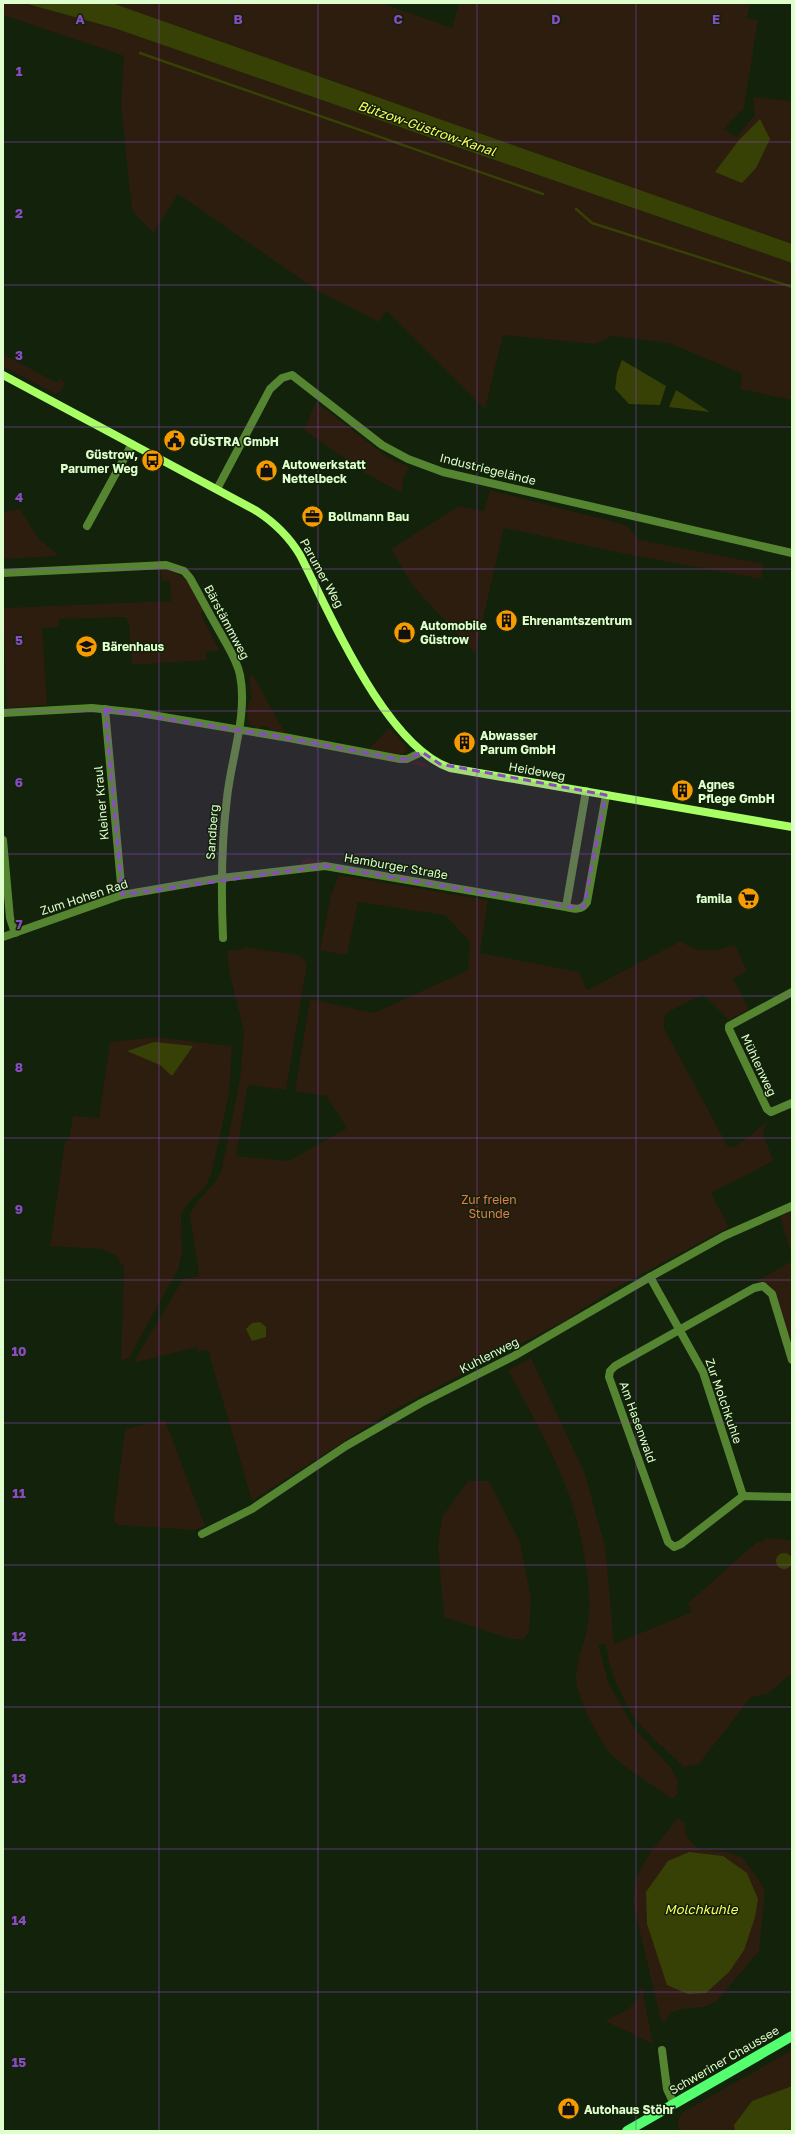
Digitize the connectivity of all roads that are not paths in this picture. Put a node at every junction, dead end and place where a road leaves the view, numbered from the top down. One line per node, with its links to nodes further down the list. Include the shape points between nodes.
1 (3, 375): 2 (street, Parumer Weg)
2 (132, 444): 3 (street, Parumer Weg); 4 (street)
3 (217, 489): 5 (street, Industriegelände, via 270,389 282,378 292,375 382,445 443,472); 10 (street, Parumer Weg, via 255,510 288,537 380,705 401,732)
4 (87, 526)
5 (792, 553)
6 (3, 573): 9 (street, Bärstämmweg, via 166,565 184,571 233,656 239,673 242,699)
7 (105, 709): 8 (street); 9 (street); 16 (street, Kleiner Kraul)
8 (3, 713)
9 (238, 729): 10 (street, via 400,759 407,759); 15 (street, Sandberg, via 226,798)
10 (422, 752): 11 (street, Heideweg, via 450,768)
11 (586, 791): 12 (street, Heideweg); 17 (street)
12 (606, 795): 13 (street, Heideweg); 17 (street, Hamburger Straße, via 587,902 578,909)
13 (792, 827)
14 (3, 840): 18 (street, via 10,918)
15 (221, 878): 16 (street, Zum Hohen Rad); 17 (street, Hamburger Straße, via 325,866); 20 (street, Sandberg)
16 (122, 895): 18 (street, Zum Hohen Rad)
17 (566, 908)
18 (15, 933): 19 (street, Zum Hohen Rad)
19 (3, 937)
20 (223, 938)
21 (792, 992): 22 (street, Mühlenweg, via 729,1026 767,1109 771,1112 776,1111)
22 (792, 1103)
23 (792, 1206): 24 (street, Kuhlenweg, via 724,1236)
24 (650, 1276): 25 (street, Zur Molchkuhle); 29 (street, Kuhlenweg, via 514,1356 421,1403 346,1446 252,1509)
25 (680, 1331): 26 (street, Am Hasenwald, via 754,1288 763,1286 772,1294); 27 (street, Zur Molchkuhle, via 703,1372); 27 (street, Am Hasenwald, via 610,1371 610,1378 668,1542 674,1547 681,1544)
26 (792, 1360)
27 (743, 1496): 28 (street)
28 (792, 1497)
29 (202, 1534)
30 (792, 2036): 32 (main road, Schweriner Chaussee)
31 (662, 2050): 32 (street, via 667,2089)
32 (674, 2104): 33 (main road, Schweriner Chaussee)
33 (627, 2131)

